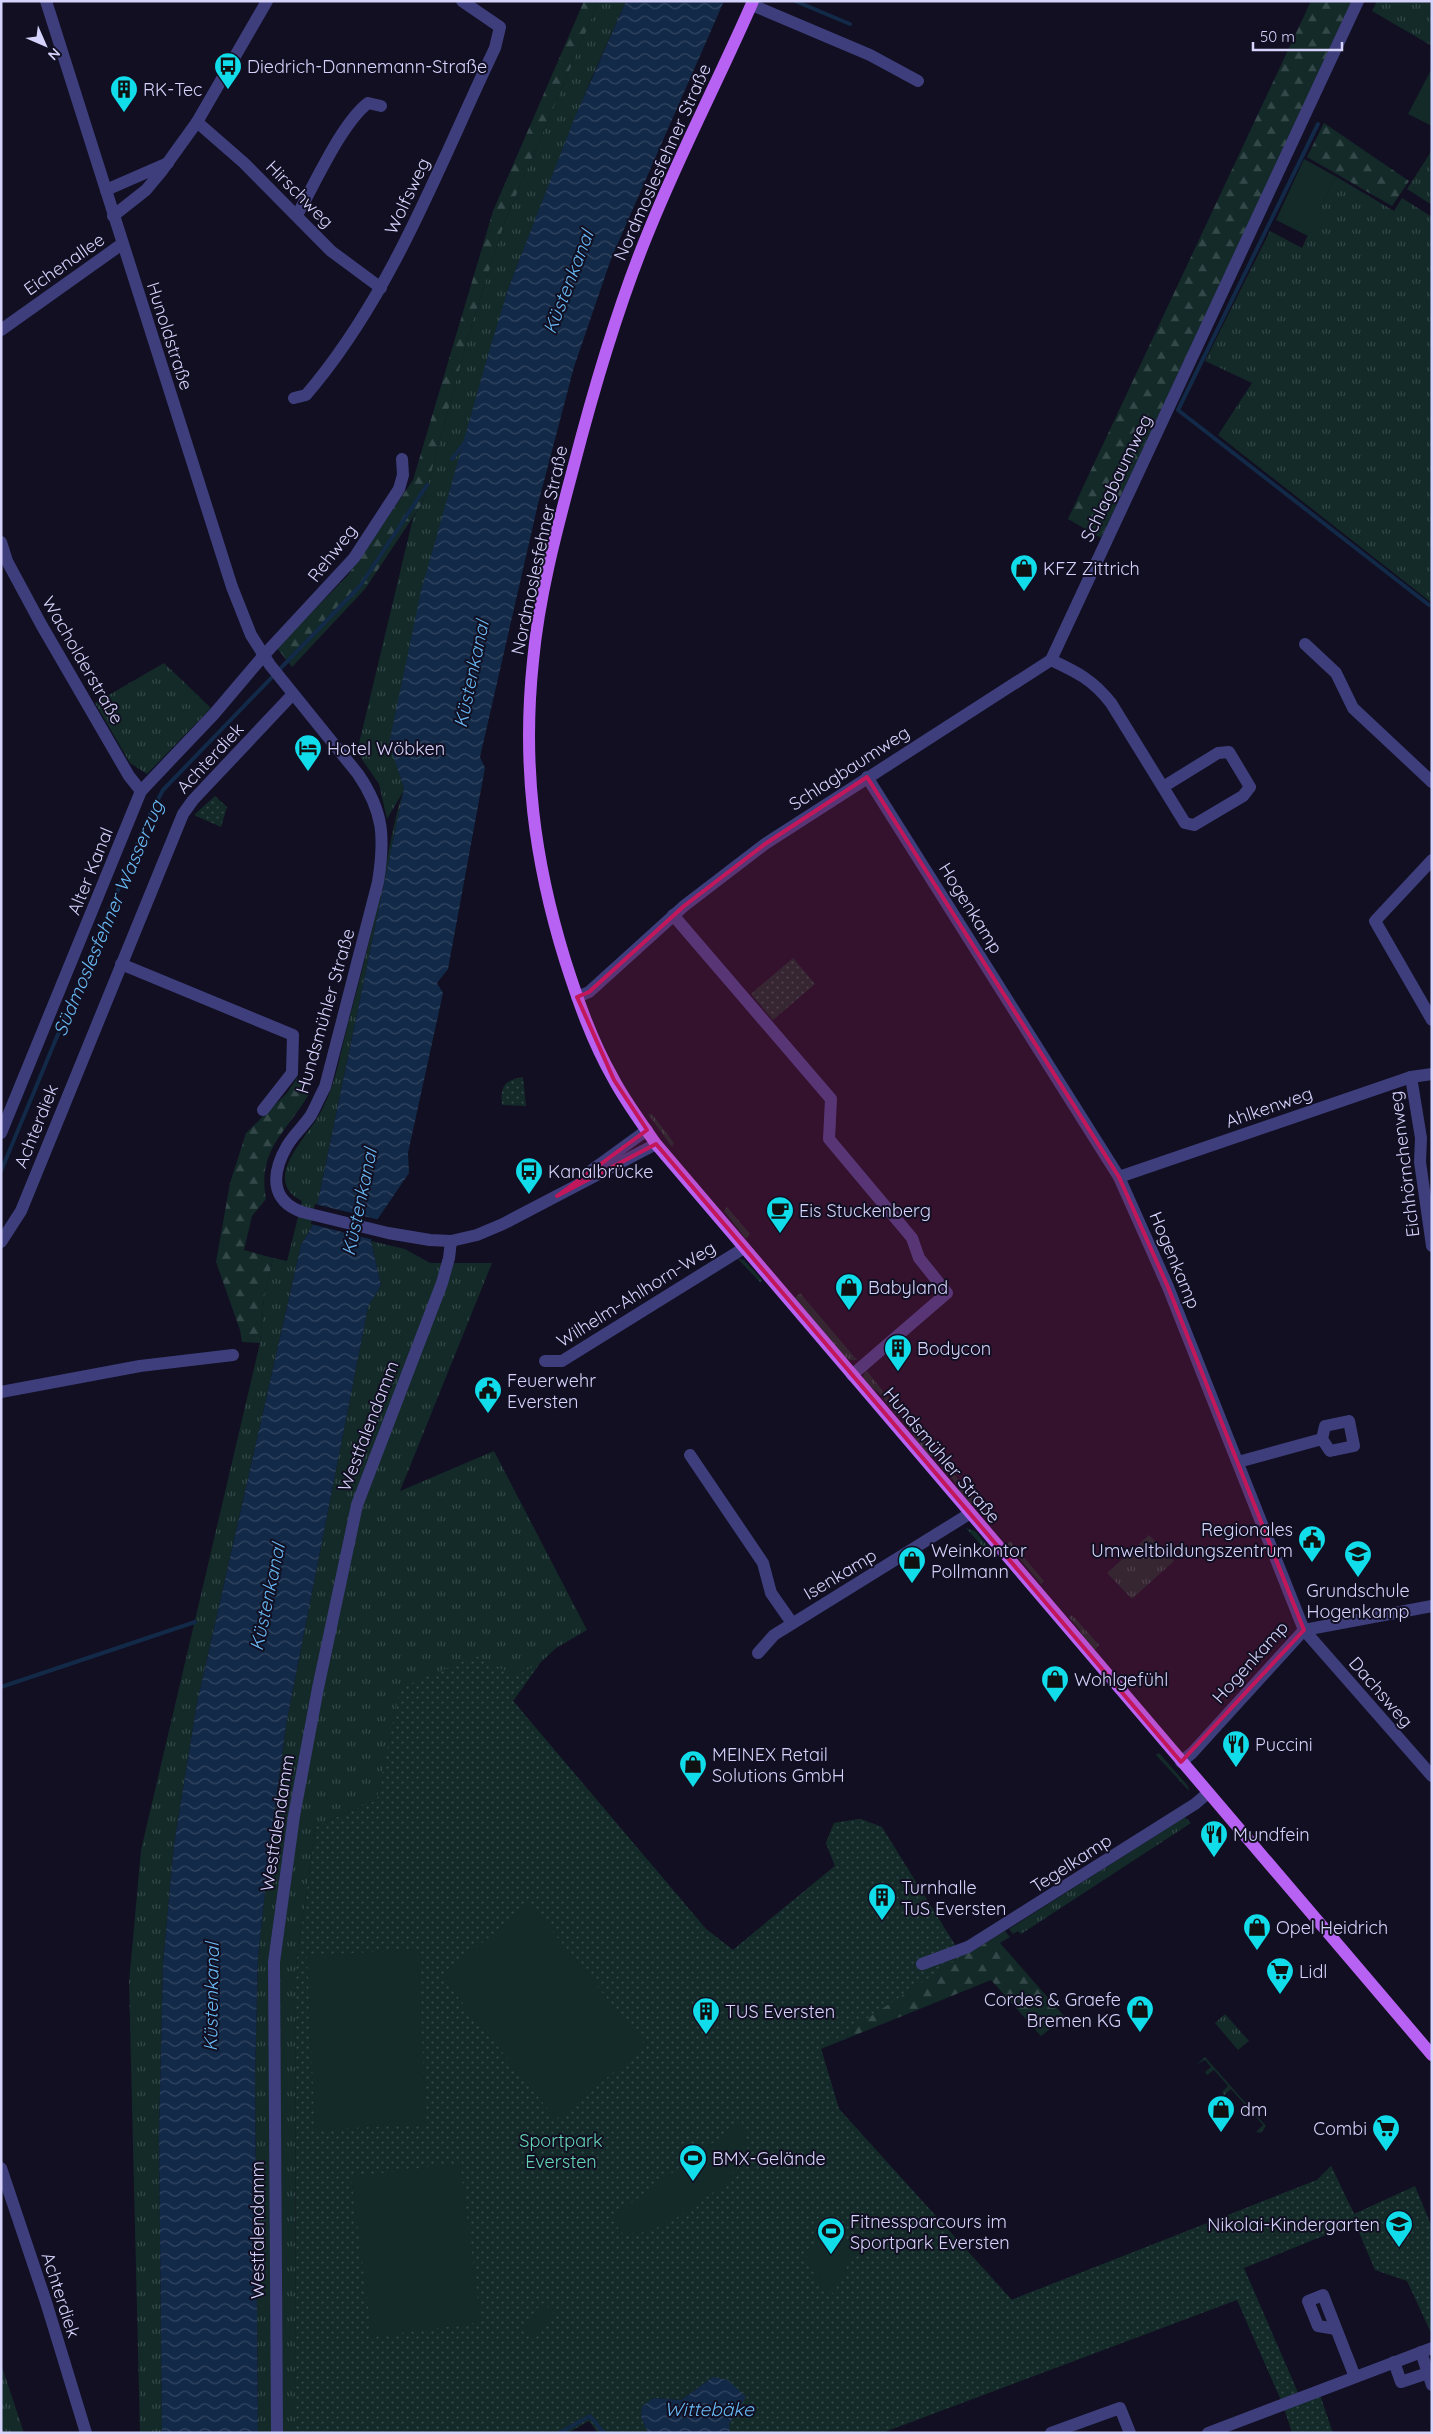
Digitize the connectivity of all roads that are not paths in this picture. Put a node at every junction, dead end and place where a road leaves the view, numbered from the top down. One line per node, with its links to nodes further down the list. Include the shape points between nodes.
1 (46, 1): 10 (street, Hunoldstraße)
2 (267, 1): 8 (street)
3 (462, 1): 14 (street, Wolfsweg, via 500,27 494,48 424,202)
4 (1358, 1): 20 (street, Schlagbaumweg)
5 (753, 3): 6 (street, via 870,55); 30 (main road, Nordmoslesfehner Straße, via 650,226 623,298 598,372 539,617 529,706 530,797 542,875)
6 (918, 81)
7 (381, 106): 11 (street, via 368,103 361,108)
8 (197, 122): 9 (street); 11 (street, Hirschweg, via 244,162)
9 (168, 163): 10 (street); 12 (street, via 146,190)
10 (106, 190): 12 (street, Hunoldstraße)
11 (296, 215): 14 (street, Hirschweg, via 331,251)
12 (114, 216): 13 (street, Hunoldstraße)
13 (122, 244): 15 (street, Eichenallee); 21 (street, Hunoldstraße, via 232,587 252,635)
14 (381, 288): 16 (street, Wolfsweg, via 322,376 306,395)
15 (1, 330)
16 (294, 398)
17 (402, 459): 21 (street, Rehweg, via 403,475 399,490)
18 (1, 542): 26 (street, Wacholderstraße, via 7,561 42,626)
19 (1305, 644): 24 (street, via 1336,673 1353,708)
20 (1051, 660): 23 (street, Schlagbaumweg); 25 (street, via 1083,675 1099,687)
21 (273, 669): 22 (street, Hundsmühler Straße); 26 (street, Alter Kanal, via 214,714)
22 (292, 695): 29 (street, Achterdiek, via 183,814); 41 (street, Hundsmühler Straße, via 371,792 382,830 382,855 378,882 325,1087 311,1114 288,1144 276,1183 282,1200 302,1212 388,1233)
23 (867, 777): 28 (street, Schlagbaumweg, via 765,844); 38 (street, Hogenkamp)
24 (1432, 782)
25 (1163, 787): 25 (street, via 1185,823 1194,825 1243,796 1250,787 1229,752 1218,753)
26 (141, 792): 36 (street, Alter Kanal)
27 (1432, 860): 31 (street, via 1374,920)
28 (674, 915): 30 (street, Schlagbaumweg, via 589,992); 46 (street, via 831,1098 829,1138 912,1238 919,1258 947,1293)
29 (121, 964): 34 (street, via 293,1035 292,1073); 40 (street, Achterdiek, via 21,1211)
30 (577, 997): 35 (main road, Nordmoslesfehner Straße, via 597,1048)
31 (1432, 1020)
32 (1432, 1074): 33 (street, Ahlkenweg)
33 (1411, 1077): 38 (street, Ahlkenweg); 42 (street, Eichhörnchenweg)
34 (263, 1110)
35 (647, 1130): 37 (main road, Nordmoslesfehner Straße); 39 (street, Hundsmühler Straße)
36 (1, 1133)
37 (656, 1144): 39 (street, Hundsmühler Straße); 43 (main road, Hundsmühler Straße)
38 (1119, 1177): 50 (street, Hogenkamp, via 1168,1287)
39 (557, 1196): 41 (street, Hundsmühler Straße, via 503,1224)
40 (3, 1237)
41 (451, 1241): 68 (street, Westfalendamm, via 442,1283 356,1505 294,1816 274,1962)
42 (1432, 1246)
43 (744, 1248): 45 (street, Wilhelm-Ahlhorn-Weg, via 562,1361); 46 (main road, Hundsmühler Straße)
44 (233, 1355): 47 (street, via 140,1366)
45 (545, 1361)
46 (852, 1375): 51 (main road, Hundsmühler Straße)
47 (1, 1392)
48 (1322, 1439): 50 (street)
49 (690, 1455): 53 (street, via 763,1562 771,1593)
50 (1238, 1462): 54 (street, Hogenkamp)
51 (970, 1514): 53 (street, Isenkamp); 56 (main road, Hundsmühler Straße)
52 (1432, 1606): 54 (street)
53 (792, 1623): 55 (street, Isenkamp, via 774,1635)
54 (1304, 1630): 56 (street, Hogenkamp); 57 (street, Dachsweg)
55 (758, 1653)
56 (1181, 1762): 58 (main road, Hundsmühler Straße)
57 (1432, 1776)
58 (1208, 1793): 59 (street, Tegelkamp, via 968,1947); 60 (main road, Hundsmühler Straße)
59 (922, 1964)
60 (1432, 2055)
61 (1, 2168): 67 (street, Achterdiek)
62 (1336, 2330): 65 (street)
63 (1426, 2350): 64 (street); 66 (street)
64 (1394, 2362): 65 (street); 66 (street, via 1401,2382)
65 (1355, 2377): 71 (street)
66 (1430, 2379)
67 (86, 2433)
68 (277, 2433)
69 (1050, 2433): 70 (street, via 1120,2408)
70 (1130, 2433)
71 (1208, 2433)

